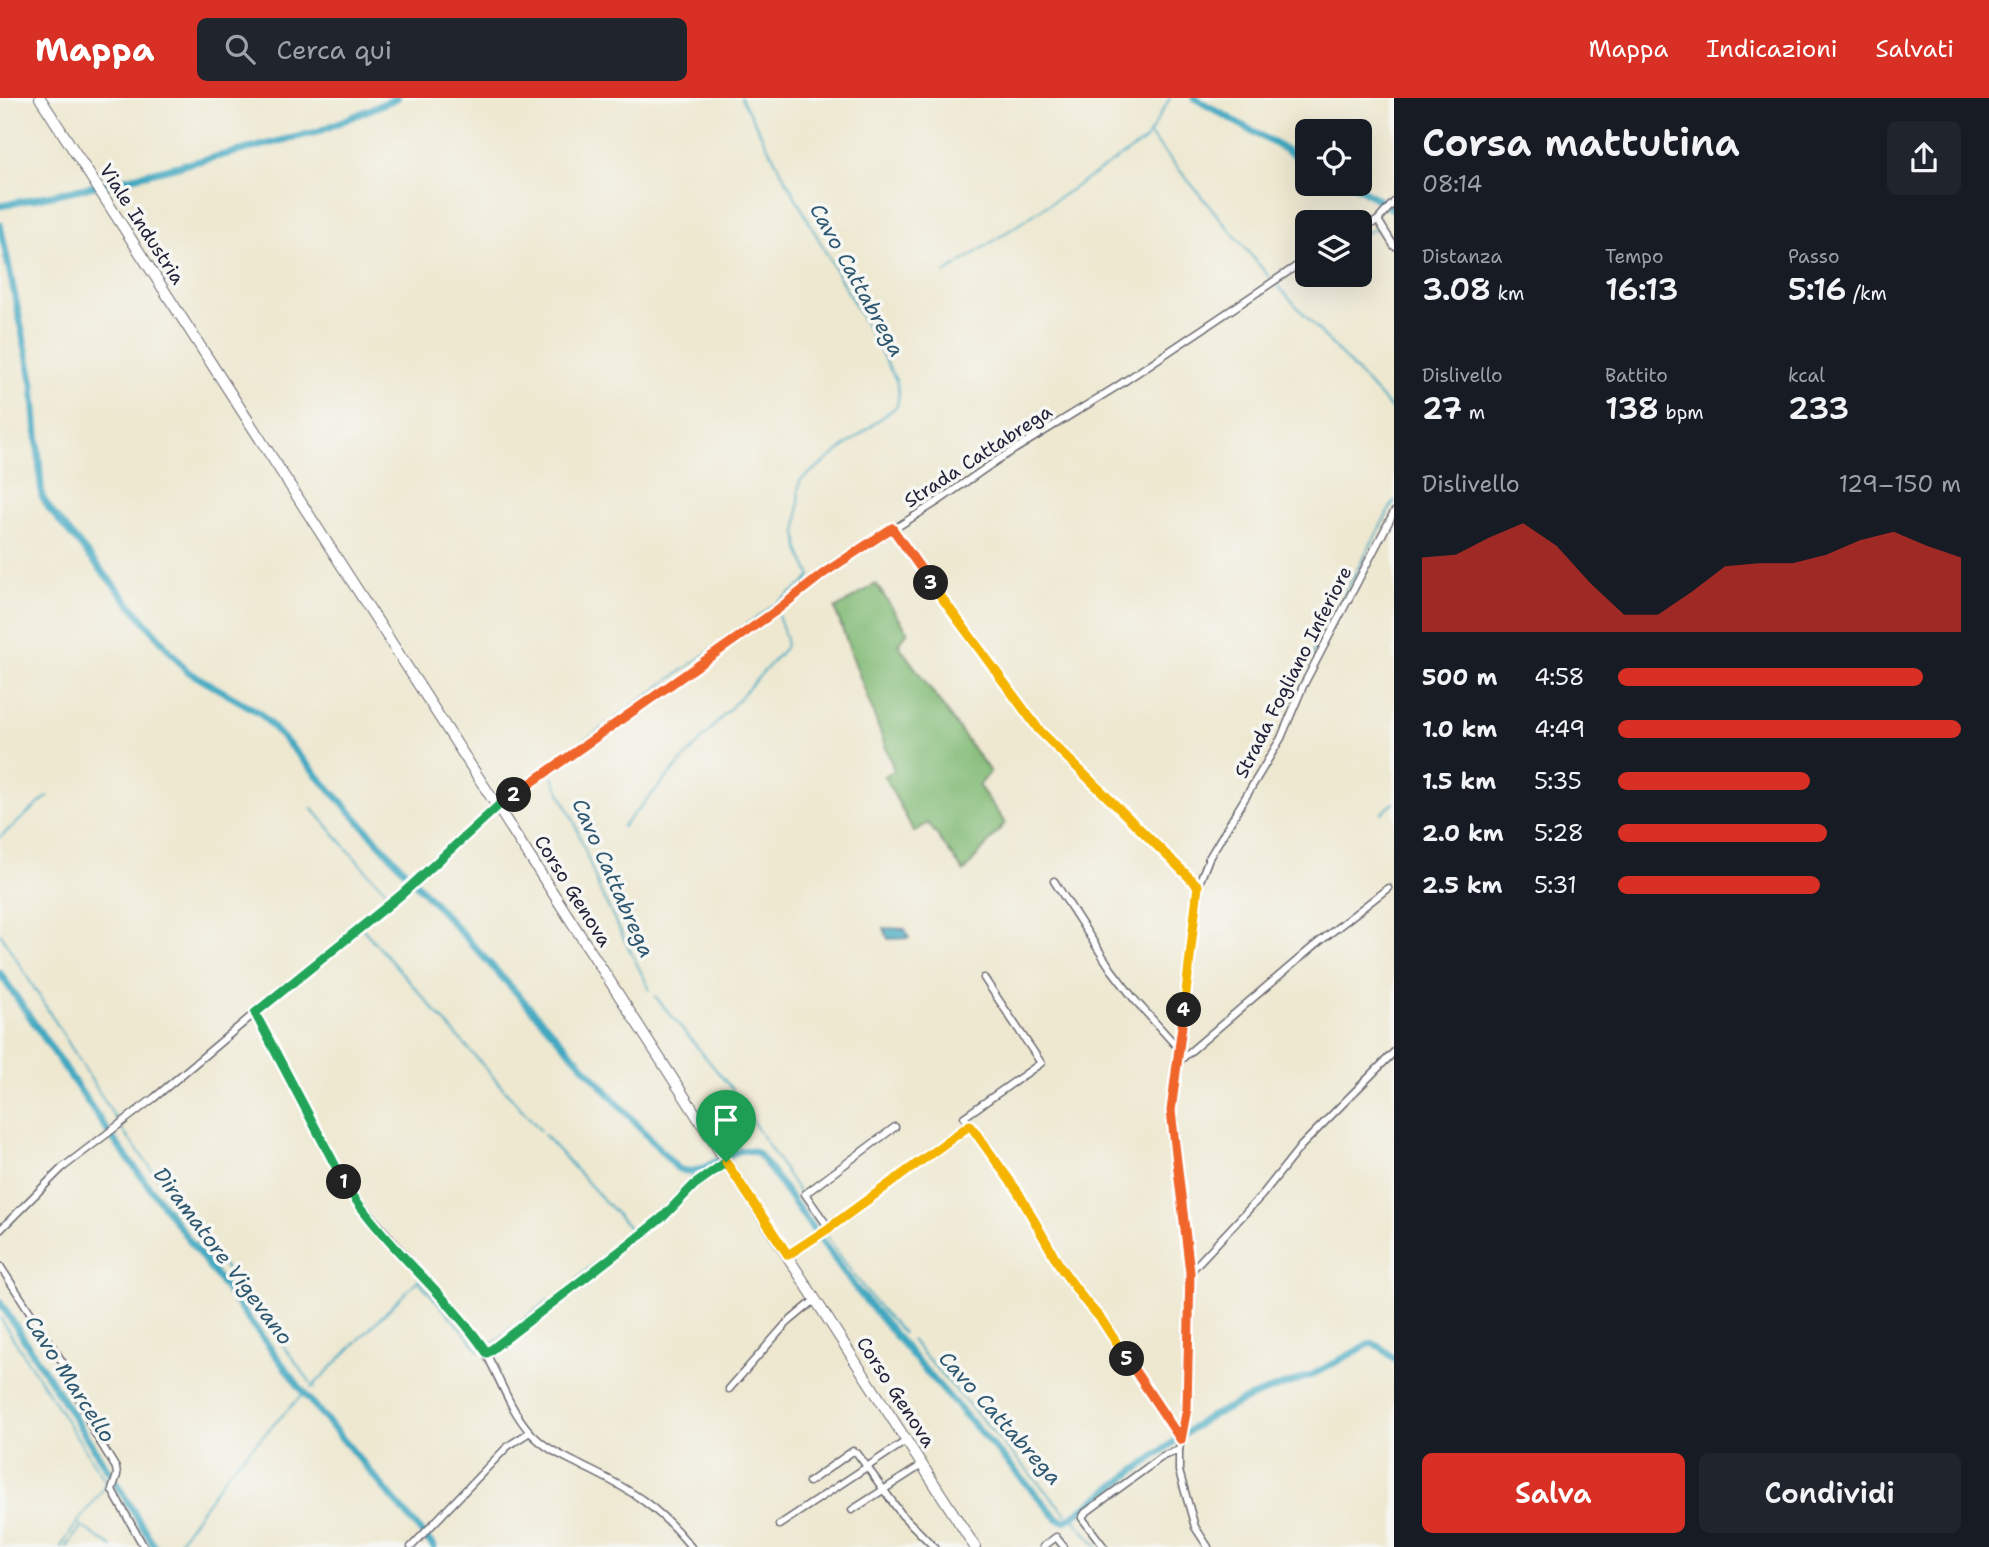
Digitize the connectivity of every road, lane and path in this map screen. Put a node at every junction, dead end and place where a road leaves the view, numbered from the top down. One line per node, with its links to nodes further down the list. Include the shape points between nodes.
1 (40, 98): 7 (main road, Viale Industria)
2 (1394, 202): 3 (street)
3 (1378, 220): 4 (street); 5 (street)
4 (1372, 224)
5 (1394, 246)
6 (1295, 268): 9 (street, Strada Cattabrega)
7 (214, 369): 10 (main road, Corso Genova)
8 (1394, 512): 12 (street, Strada Fogliano Inferiore, via 1303,686 1281,738 1209,858)
9 (892, 528): 10 (street, Strada Cattabrega); 12 (street, via 1039,730)
10 (498, 806): 15 (street, Strada Cattabrega, via 415,883); 21 (main road, Corso Genova)
11 (1054, 881): 16 (street, via 1111,970)
12 (1198, 886): 16 (street, Strada Fogliano Inferiore)
13 (1388, 888): 18 (street)
14 (984, 978): 19 (street, via 1041,1063 964,1117)
15 (255, 1013): 23 (street, Strada Cattabrega, via 62,1168); 28 (street, via 350,1192)
16 (1179, 1049): 18 (street, Strada Fogliano Inferiore)
17 (1394, 1052): 26 (street, via 1301,1146)
18 (1178, 1062): 26 (street, Strada Fogliano Inferiore, via 1171,1111)
19 (970, 1125): 22 (street); 31 (street, via 1018,1192 1061,1268)
20 (895, 1127): 22 (street, via 805,1194)
21 (724, 1159): 24 (main road, Corso Genova); 28 (street, via 664,1216)
22 (829, 1228): 24 (street)
23 (0, 1230)
24 (788, 1255): 27 (main road, Corso Genova)
25 (0, 1266): 40 (street, via 62,1363 116,1468 112,1490)
26 (1190, 1272): 31 (street, Strada Fogliano Inferiore, via 1187,1408)
27 (816, 1299): 29 (street, via 786,1324); 32 (main road, Corso Genova)
28 (487, 1353): 30 (street)
29 (729, 1389)
30 (530, 1432): 41 (street, via 508,1446); 42 (street, via 553,1451 655,1508)
31 (1180, 1437): 33 (street, Strada Fogliano Inferiore)
32 (906, 1441): 34 (main road, Corso Genova); 35 (street)
33 (1179, 1450): 47 (street, via 1163,1456 1085,1513 1084,1523); 48 (street, Strada Fogliano Inferiore, via 1186,1500)
34 (922, 1465): 37 (street); 44 (main road, Corso Genova)
35 (867, 1467): 36 (street, via 853,1451); 37 (street); 39 (street)
36 (809, 1482)
37 (882, 1490): 38 (street); 43 (street)
38 (852, 1510)
39 (779, 1525)
40 (144, 1547)
41 (411, 1547)
42 (691, 1547)
43 (934, 1547)
44 (975, 1547)
45 (1043, 1547): 46 (street, via 1056,1537)
46 (1064, 1547)
47 (1104, 1547)
48 (1208, 1547)

